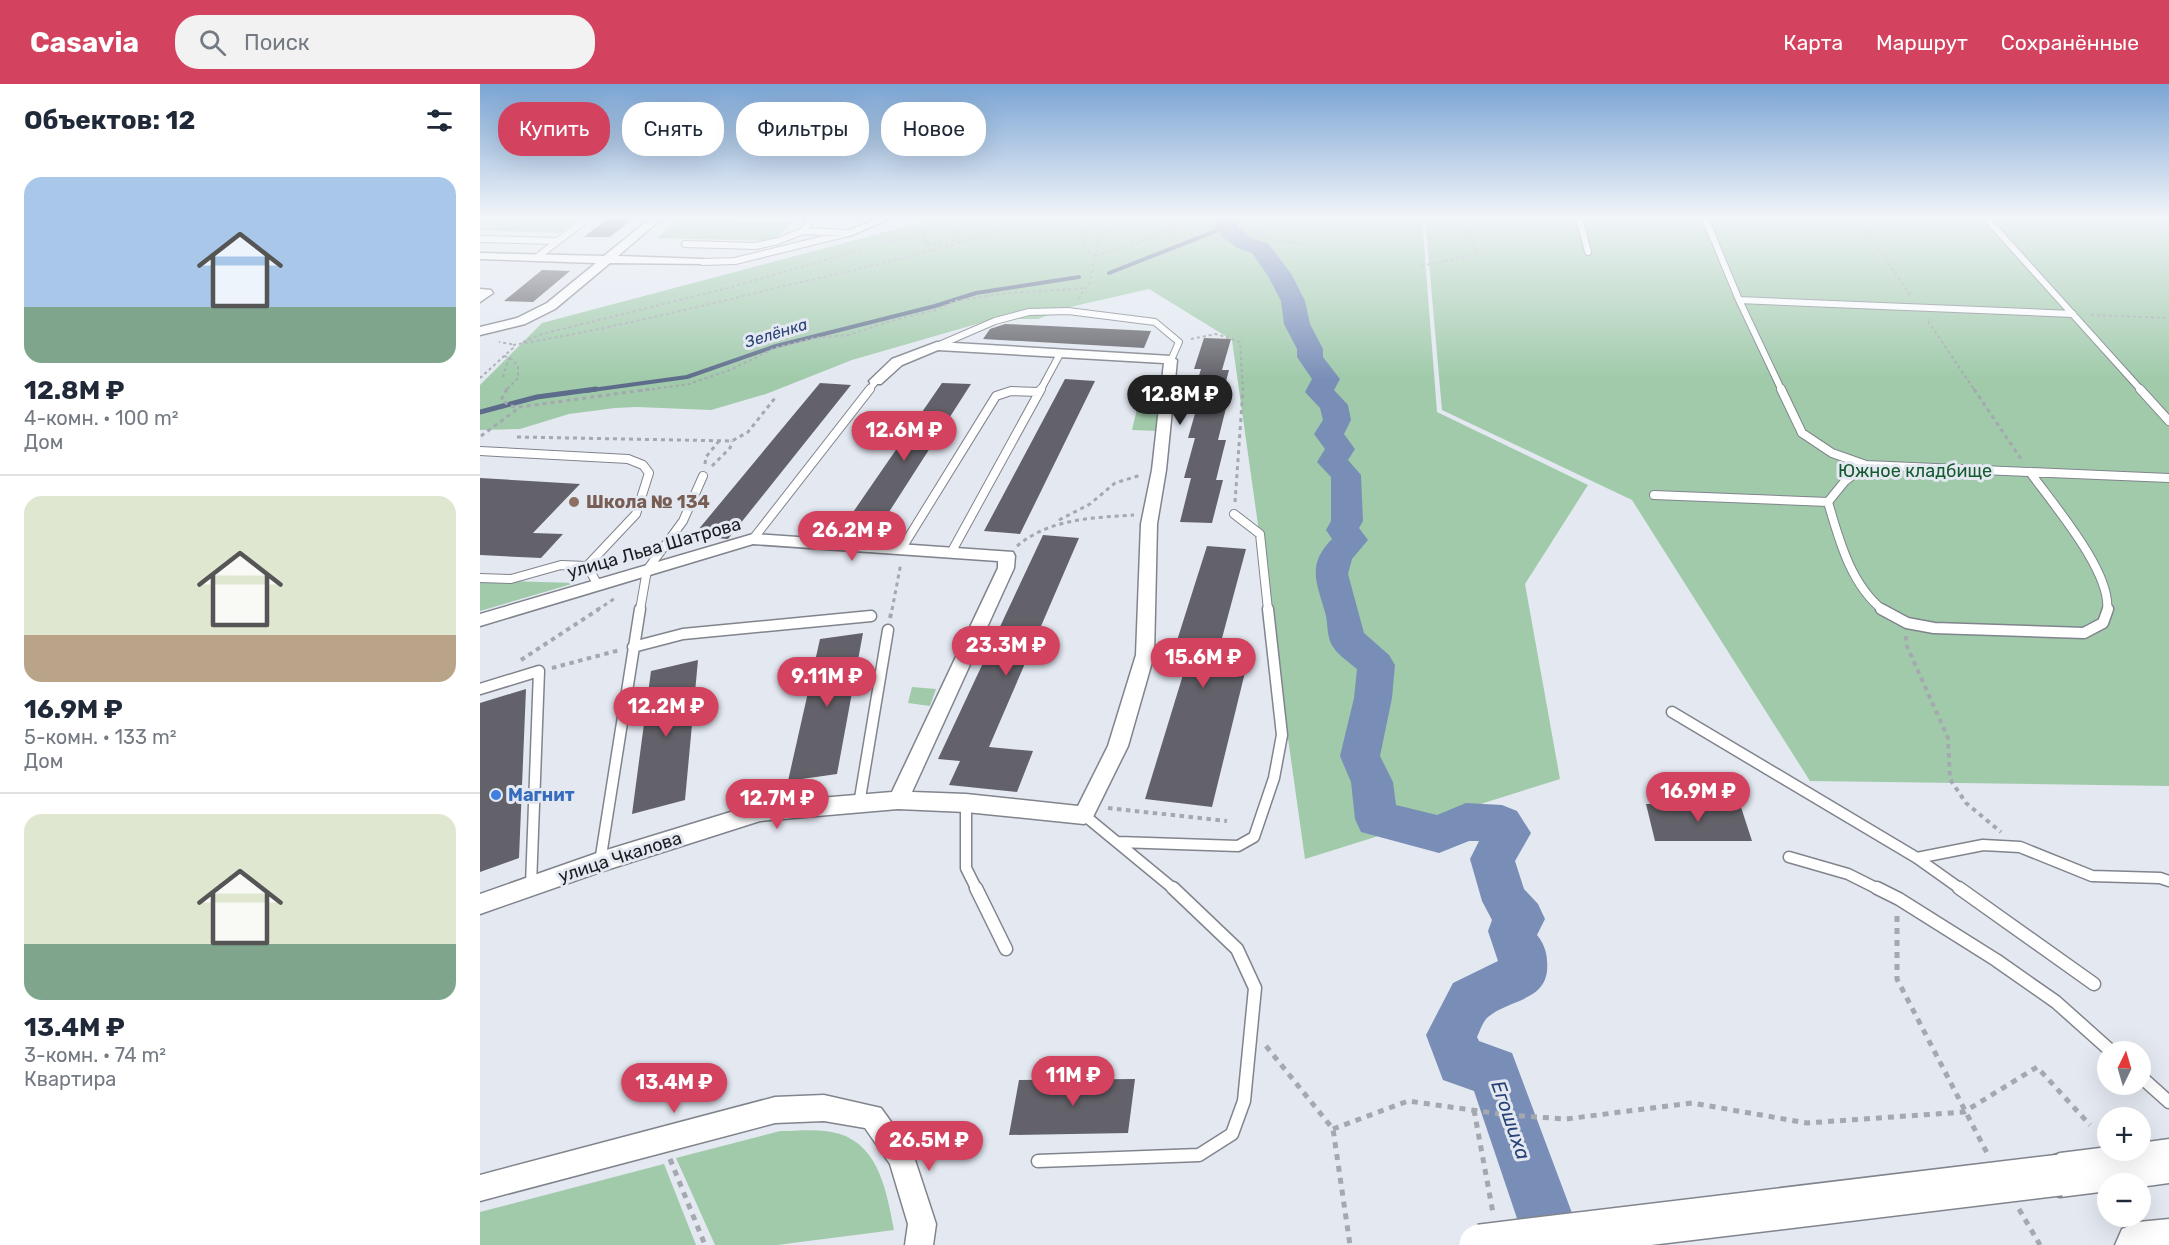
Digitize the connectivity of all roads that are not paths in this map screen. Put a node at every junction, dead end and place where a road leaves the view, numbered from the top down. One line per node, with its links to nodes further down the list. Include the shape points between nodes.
1 (593, 272): 8 (street, via 552,306 521,321)
2 (1727, 272): 6 (lane)
3 (2035, 272): 7 (lane)
4 (480, 293): 5 (street, via 487,293)
5 (480, 298)
6 (1739, 300): 7 (lane); 16 (lane, via 1802,433 1832,453)
7 (2073, 314): 14 (lane)
8 (480, 331)
9 (937, 346): 10 (street); 11 (lane, via 1029,312 1068,311 1155,322 1179,342); 12 (street, via 897,362)
10 (1060, 354): 11 (street); 13 (lane)
11 (1171, 360): 39 (street, via 1149,524 1145,656 1118,746)
12 (876, 381): 23 (lane)
13 (1039, 392): 24 (lane, via 1013,391 996,396); 25 (lane)
14 (2169, 421)
15 (480, 451): 26 (lane, via 628,459 647,468 649,473 636,514)
16 (1866, 465): 17 (lane); 21 (lane, via 1845,481)
17 (2030, 472): 19 (lane); 21 (lane, via 2092,561 2104,585 2108,606 2103,623 2084,633 1934,628 1891,616 1870,600 1841,548)
18 (703, 476): 27 (lane, via 683,521)
19 (2169, 478)
20 (1654, 495): 21 (lane)
21 (1828, 502)
22 (1234, 514): 40 (lane, via 1260,534 1282,735 1274,778 1254,837 1238,846)
23 (753, 539): 24 (street, улица Льва Шатрова); 27 (street, улица Льва Шатрова)
24 (904, 548): 25 (street, улица Льва Шатрова)
25 (952, 551): 36 (street, улица Льва Шатрова, via 1007,556 1006,568)
26 (587, 566): 28 (lane, via 537,570 511,579); 29 (lane)
27 (646, 574): 29 (street, улица Льва Шатрова); 33 (lane)
28 (480, 578)
29 (598, 585): 31 (street, улица Льва Шатрова)
30 (871, 615): 33 (lane, via 683,634)
31 (480, 620)
32 (888, 630): 38 (lane)
33 (633, 647): 43 (lane)
34 (480, 689): 45 (lane, via 539,671)
35 (1672, 712): 42 (lane)
36 (897, 800): 37 (street, улица Чкалова); 38 (street, улица Чкалова)
37 (966, 803): 39 (street, улица Чкалова); 47 (lane, via 966,868)
38 (859, 804): 43 (street, улица Чкалова, via 760,812)
39 (1092, 811): 40 (lane)
40 (1118, 842): 52 (lane, via 1191,903 1237,950 1255,988 1244,1101 1232,1134 1199,1155)
41 (1789, 857): 49 (lane, via 1848,874 1899,899 2056,1002)
42 (1917, 858): 44 (lane, via 1983,845 2020,847 2092,876); 48 (lane)
43 (600, 862): 45 (street, улица Чкалова)
44 (2169, 881)
45 (531, 887): 46 (street, улица Чкалова)
46 (480, 904)
47 (1006, 949)
48 (2094, 984)
49 (2100, 1041)
50 (2151, 1086): 51 (lane)
51 (2169, 1102)
52 (1038, 1161)
53 (2169, 1161): 55 (main road, bridge)
54 (480, 1188): 57 (street, via 775,1110 824,1108 872,1117 901,1157 922,1224)
55 (1488, 1235)
56 (2169, 1242): 58 (main road)
57 (919, 1245)
58 (2138, 1245)

